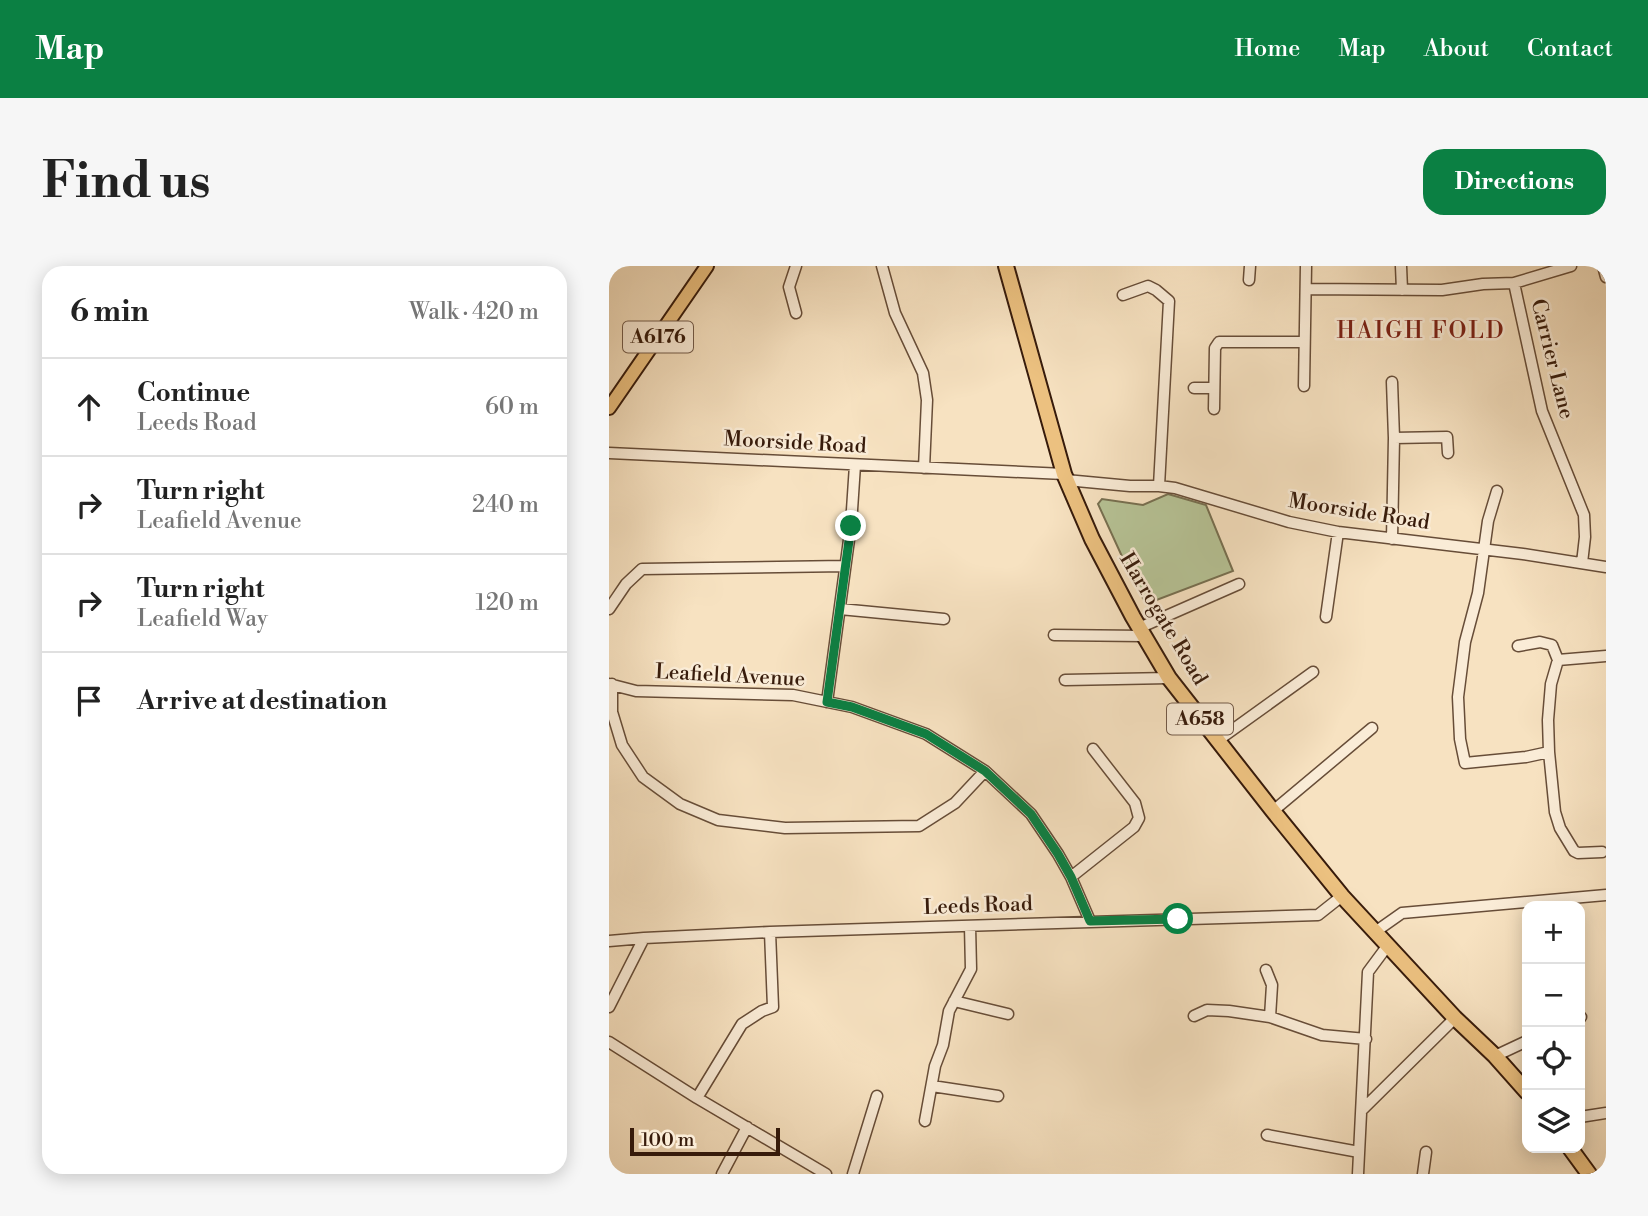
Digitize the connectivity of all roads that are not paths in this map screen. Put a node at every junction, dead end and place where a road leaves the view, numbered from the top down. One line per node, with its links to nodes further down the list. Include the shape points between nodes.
1 (707, 266): 22 (main road, A6176)
2 (796, 266): 16 (street, via 789,287)
3 (882, 266): 28 (street, via 895,313 923,373 927,400)
4 (1006, 266): 29 (highway, Harrogate Road / A658)
5 (1250, 266): 11 (street)
6 (1306, 266): 13 (street)
7 (1401, 266): 14 (street)
8 (1571, 266): 12 (street)
9 (1603, 266): 10 (street)
10 (1606, 277)
11 (1249, 280)
12 (1514, 283): 14 (street); 35 (street, Carrier Lane, via 1542,411 1584,515)
13 (1306, 289): 14 (street); 17 (street)
14 (1402, 290)
15 (1123, 295): 30 (street, via 1148,286 1169,301)
16 (796, 313)
17 (1304, 342): 19 (street); 21 (street, via 1219,342)
18 (1392, 382): 24 (street)
19 (1304, 386)
20 (1194, 388): 21 (street)
21 (1214, 388): 23 (street)
22 (609, 408)
23 (1214, 409)
24 (1394, 438): 26 (street, via 1447,437); 33 (street)
25 (609, 453): 27 (street, Moorside Road)
26 (1448, 453)
27 (855, 466): 28 (street, Moorside Road); 36 (street)
28 (923, 468): 29 (street, Moorside Road)
29 (1065, 477): 30 (street, Moorside Road); 43 (highway, Harrogate Road / A658)
30 (1159, 486): 32 (street, Moorside Road)
31 (1497, 491): 34 (street)
32 (1338, 532): 33 (street, Moorside Road); 41 (street)
33 (1392, 539): 34 (street, Moorside Road)
34 (1485, 550): 35 (street, Moorside Road); 56 (street, via 1458,697 1465,763)
35 (1582, 563): 37 (street, Moorside Road)
36 (845, 566): 39 (street, via 642,569); 40 (street)
37 (1606, 567)
38 (1239, 584): 43 (street)
39 (609, 609)
40 (839, 609): 42 (street); 52 (street)
41 (1326, 617)
42 (944, 619)
43 (1141, 632): 44 (street); 49 (highway, Harrogate Road / A658)
44 (1054, 635)
45 (1518, 646): 47 (street, via 1552,645)
46 (1606, 656): 47 (street)
47 (1558, 660): 56 (street, via 1551,684)
48 (1313, 672): 54 (street)
49 (1169, 678): 50 (street); 54 (highway, Harrogate Road / A658)
50 (1065, 680)
51 (611, 684): 52 (street, Leafield Avenue, via 636,691 793,695); 57 (street, via 612,712 622,745 643,777 680,804 718,820 785,828 919,826 955,803)
52 (827, 702): 57 (street, Leafield Avenue, via 926,734)
53 (1372, 728): 58 (street)
54 (1217, 741): 58 (highway, Harrogate Road / A658)
55 (1093, 749): 60 (street, via 1135,803 1139,818 1134,827)
56 (1549, 752): 59 (street, via 1560,828 1574,851)
57 (985, 771): 60 (street, Leafield Avenue, via 1031,814)
58 (1273, 811): 62 (highway, Harrogate Road / A658)
59 (1602, 852)
60 (1071, 877): 63 (street, Leafield Avenue)
61 (1606, 895): 66 (street, via 1402,913)
62 (1342, 896): 63 (street, Leeds Road, via 1318,915); 66 (highway, Harrogate Road / A658)
63 (1090, 921): 64 (street, Leeds Road)
64 (970, 926): 65 (street, Leeds Road); 71 (street, via 971,969)
65 (770, 932): 67 (street, Leeds Road); 85 (street, via 773,1007 741,1024)
66 (1375, 932): 69 (highway, Harrogate Road / A658)
67 (644, 938): 68 (street, Leeds Road); 72 (street)
68 (609, 941)
69 (1388, 945): 76 (highway, Harrogate Road / A658); 77 (street, via 1368,972)
70 (1266, 970): 75 (street, via 1272,985)
71 (954, 1001): 73 (street); 81 (street)
72 (609, 1006)
73 (1008, 1014)
74 (1194, 1016): 75 (street, via 1207,1010)
75 (1270, 1017): 77 (street, via 1322,1035)
76 (1455, 1018): 80 (highway, Harrogate Road / A658); 86 (street)
77 (1366, 1040): 86 (street)
78 (609, 1042): 85 (street)
79 (1522, 1043): 80 (street)
80 (1495, 1056): 82 (highway, Harrogate Road / A658)
81 (932, 1086): 84 (street); 89 (street)
82 (1525, 1090)
83 (877, 1096): 97 (street)
84 (998, 1096)
85 (697, 1098): 90 (street)
86 (1362, 1110): 92 (street)
87 (1606, 1113): 88 (street)
88 (1585, 1116)
89 (925, 1121)
90 (747, 1127): 95 (street); 96 (street)
91 (1267, 1135): 92 (street)
92 (1359, 1152): 98 (street)
93 (1426, 1152): 99 (street)
94 (1574, 1153): 100 (highway)
95 (819, 1172)
96 (722, 1174)
97 (853, 1174)
98 (1359, 1174)
99 (1423, 1174)
100 (1589, 1174)

